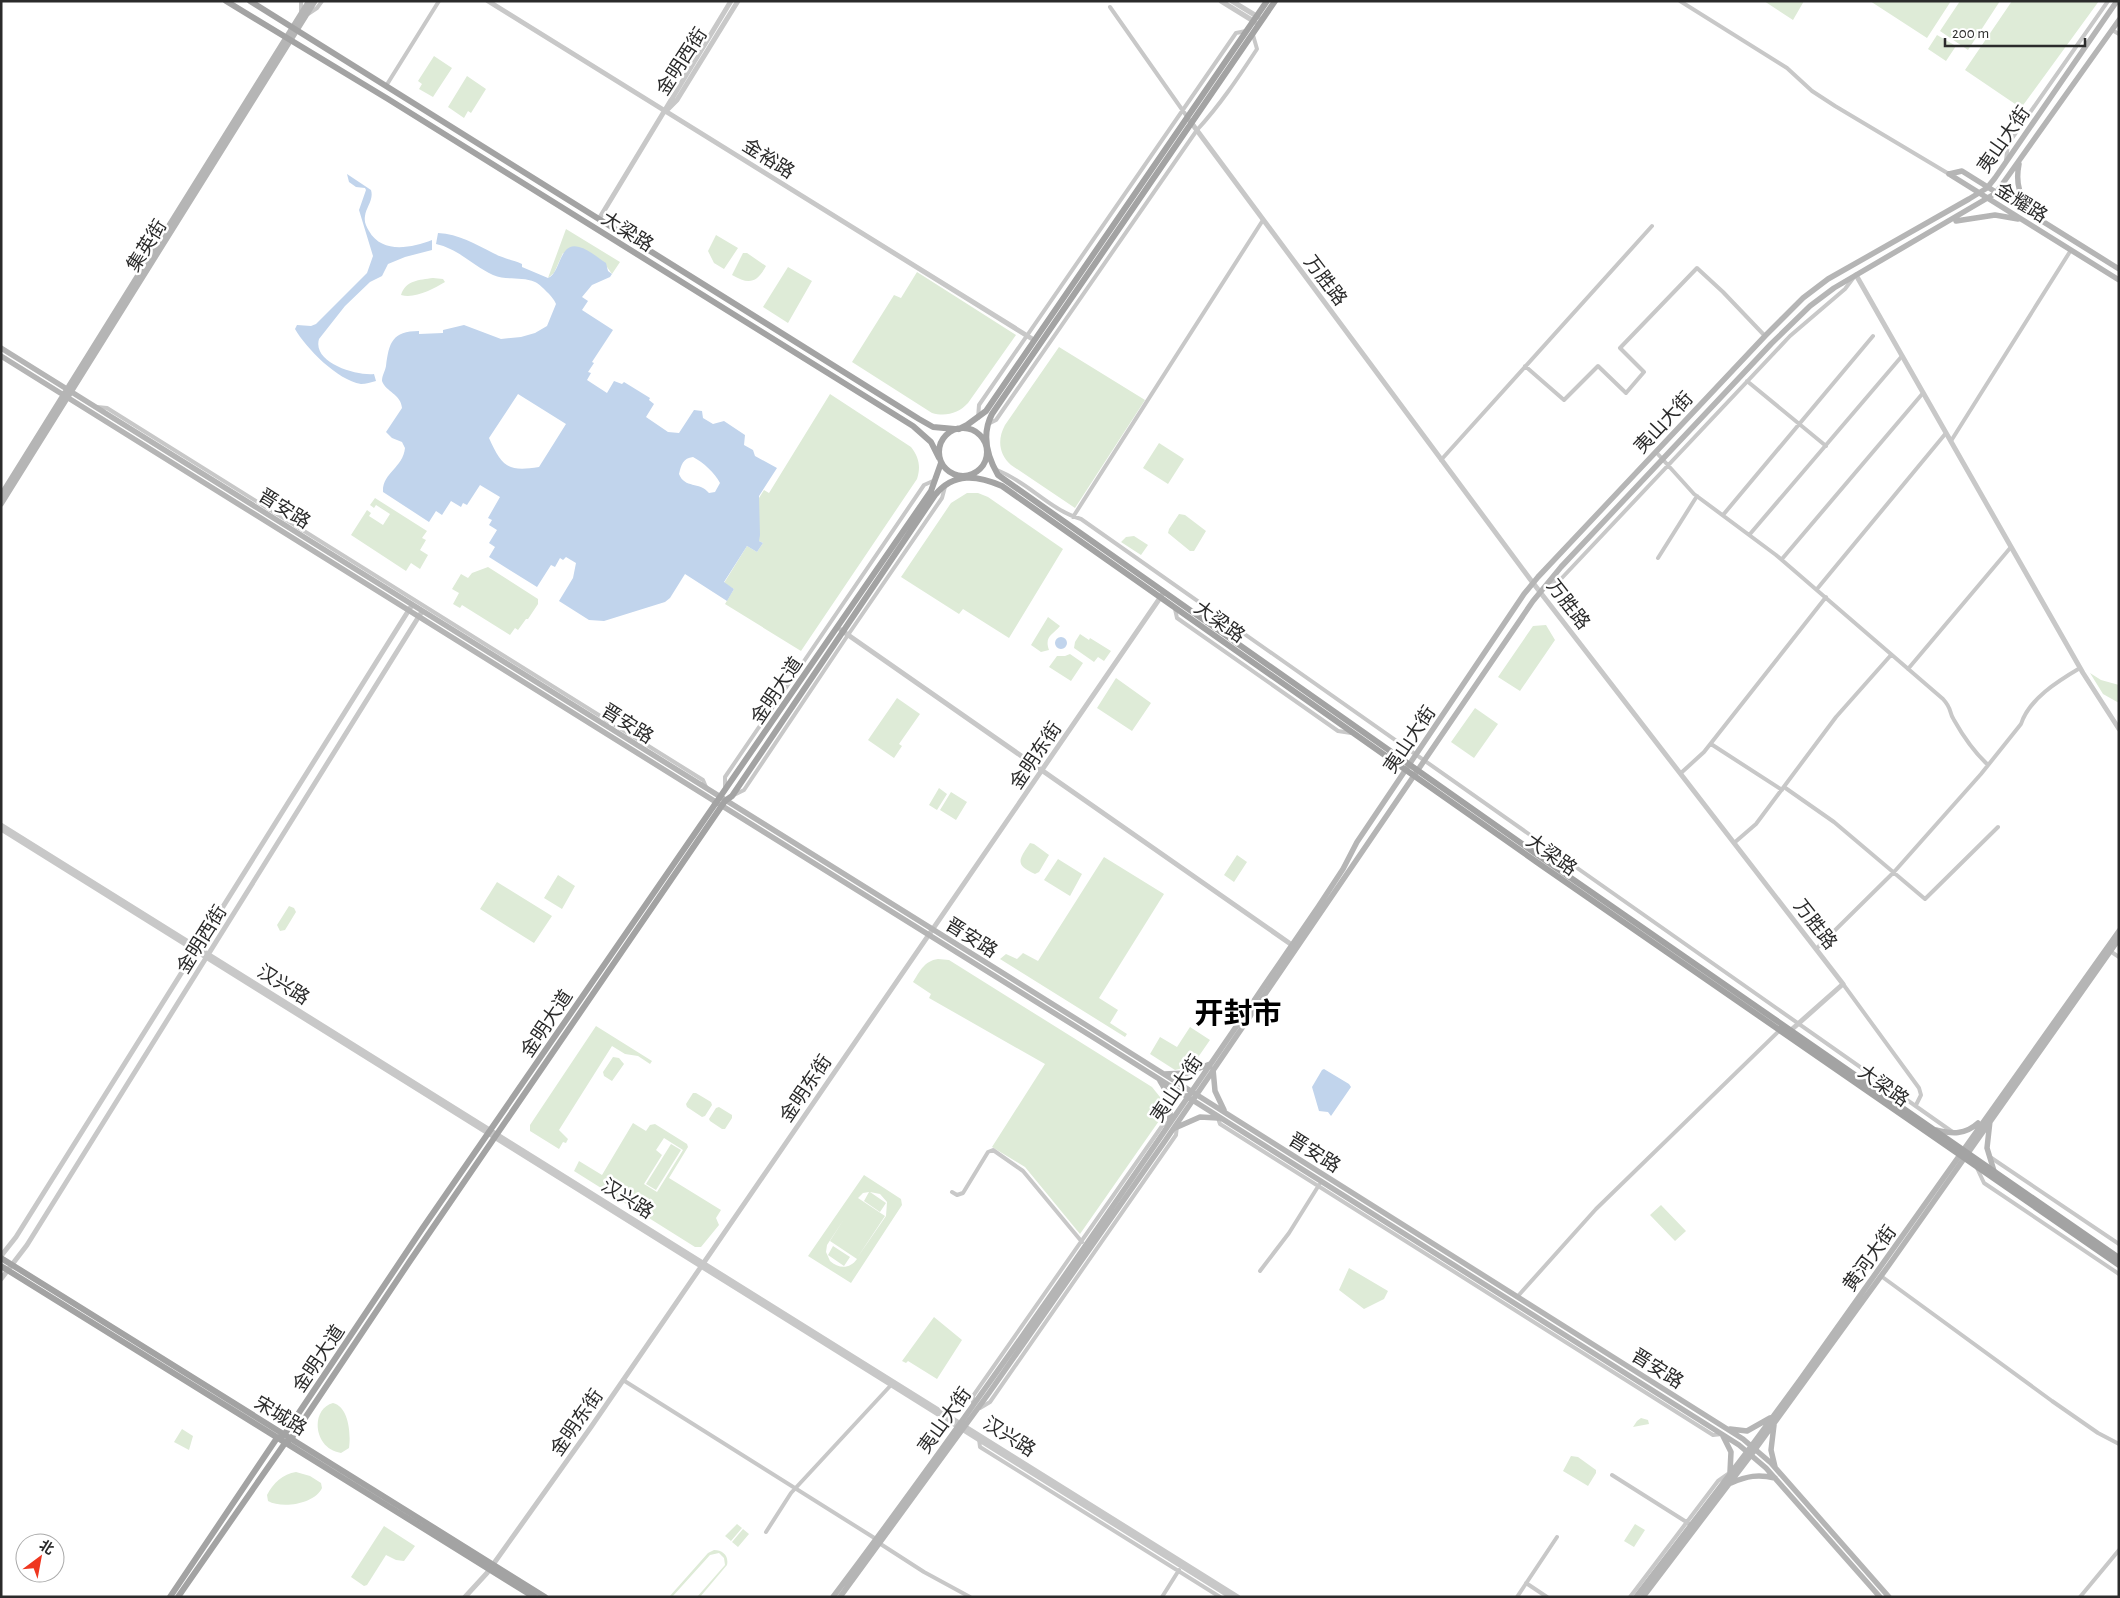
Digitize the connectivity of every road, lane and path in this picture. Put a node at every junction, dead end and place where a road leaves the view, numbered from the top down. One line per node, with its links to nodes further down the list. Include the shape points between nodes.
1 (226, 1): 26 (main road, 大梁路)
2 (250, 1): 22 (main road, 大梁路)
3 (301, 1): 19 (street)
4 (309, 1): 19 (main road, 集英街)
5 (315, 1): 19 (main road, 集英街)
6 (322, 1): 19 (street, via 318,8)
7 (439, 1): 27 (street)
8 (488, 1): 29 (street, 金裕路)
9 (731, 1): 29 (street, 金明西街)
10 (738, 1): 29 (street, 金明西街, via 677,100)
11 (1222, 1): 21 (street)
12 (1232, 1): 21 (street)
13 (1267, 1): 21 (main road)
14 (1275, 1): 21 (main road)
15 (1680, 1): 34 (street, via 1781,64 1834,106)
16 (2108, 1): 32 (street, via 2008,144)
17 (2118, 1): 32 (main road, 夷山大街)
18 (1110, 7): 28 (street)
19 (304, 14): 22 (main road, 集英街)
20 (2119, 20): 23 (main road, 夷山大街)
21 (1258, 21): 24 (main road)
22 (294, 30): 26 (main road, 集英街); 27 (main road, 大梁路)
23 (2112, 30): 25 (street); 33 (main road, 夷山大街)
24 (1250, 33): 28 (street, via 1236,34); 30 (main road); 31 (street, via 1257,49)
25 (2119, 34)
26 (288, 40): 59 (main road, 集英街); 71 (main road, 大梁路, via 913,426 931,442)
27 (386, 86): 40 (main road, 大梁路)
28 (1183, 110): 30 (street); 49 (street)
29 (666, 111): 40 (street, 金明西街); 49 (street, 金裕路)
30 (1190, 121): 31 (street, 万胜路); 52 (main road); 63 (main road)
31 (1197, 130): 41 (street, 万胜路); 63 (street, via 996,420)
32 (2006, 161): 35 (main road, 夷山大街)
33 (2020, 161): 37 (main road, 夷山大街); 39 (main road, via 2018,191)
34 (1950, 174): 35 (main road, 金耀路, via 1962,171); 36 (main road, 金耀路)
35 (1986, 188): 36 (main road, 夷山大街); 37 (main road, 金耀路)
36 (1980, 193): 38 (main road, 金耀路); 50 (main road, 夷山大街, via 1828,279 1803,298)
37 (1996, 193): 38 (main road, 夷山大街); 39 (main road, 金耀路)
38 (1989, 199): 42 (main road, 金耀路); 43 (main road, 夷山大街)
39 (2037, 218): 46 (main road, 金耀路)
40 (598, 219): 64 (main road, 大梁路, via 926,423 940,429)
41 (1263, 220): 72 (street, 万胜路); 81 (street)
42 (2026, 222): 43 (main road, via 1995,215); 45 (main road, 金耀路)
43 (1947, 224): 47 (main road, 夷山大街)
44 (1652, 226): 56 (street)
45 (2071, 250): 48 (main road, 金耀路); 66 (street)
46 (2119, 269)
47 (1856, 275): 55 (street); 57 (street, via 1845,289 1803,323); 70 (main road, 夷山大街, via 1799,316)
48 (2119, 280)
49 (1027, 336): 52 (street, 金裕路); 61 (street, via 979,406)
50 (1765, 336): 56 (street, via 1724,292 1696,268 1620,348 1644,372 1626,393 1598,366 1564,400); 69 (main road, 夷山大街)
51 (1873, 336): 62 (street)
52 (1034, 340): 61 (main road)
53 (1, 348): 59 (main road, 晋安路)
54 (1, 356): 59 (main road, 晋安路)
55 (1902, 356): 58 (street); 67 (street)
56 (1525, 366): 72 (street)
57 (1747, 381): 62 (street); 73 (street)
58 (1923, 393): 65 (street); 85 (street)
59 (67, 394): 60 (main road, 晋安路); 77 (main road, 集英街); 79 (main road, 集英街); 92 (main road, 晋安路)
60 (95, 407): 92 (main road, 晋安路); 108 (street, via 107,408 704,780)
61 (978, 418): 64 (main road)
62 (1799, 423): 67 (street); 80 (street)
63 (988, 424): 68 (main road)
64 (957, 429): 68 (main road, via 978,434); 71 (main road, via 942,439)
65 (1946, 433): 66 (street); 88 (street)
66 (1951, 441): 83 (street)
67 (1826, 446): 82 (street)
68 (986, 448): 74 (main road, 大梁路); 75 (main road, via 983,465)
69 (1656, 452): 70 (street); 87 (main road, 夷山大街)
70 (1663, 459): 73 (street); 86 (main road, 夷山大街)
71 (940, 460): 75 (main road, via 952,474); 76 (main road, 金明大道)
72 (1441, 460): 87 (street, 万胜路)
73 (1668, 465): 78 (street); 86 (street, via 1560,580)
74 (995, 470): 81 (street, via 1009,475); 90 (main road, 大梁路, via 1005,481)
75 (964, 476): 90 (main road, 大梁路, via 1002,486); 94 (main road, 金明大道, via 936,495)
76 (935, 480): 94 (main road, 金明大道); 109 (street, via 924,485 872,560 726,777)
77 (1, 495)
78 (1697, 496): 80 (street); 84 (street)
79 (1, 504)
80 (1723, 515): 82 (street)
81 (1073, 517): 100 (street, via 1088,524)
82 (1750, 534): 85 (street)
83 (2011, 547): 96 (street); 97 (street)
84 (1658, 558)
85 (1782, 559): 88 (street)
86 (1547, 582): 89 (main road, 夷山大街)
87 (1533, 583): 89 (street, 万胜路); 100 (main road, 夷山大街)
88 (1817, 589): 91 (street)
89 (1540, 592): 101 (main road, 夷山大街); 106 (street, 万胜路)
90 (1162, 595): 103 (main road, 大梁路); 103 (main road, 大梁路, via 1356,734); 104 (street, 金明东街)
91 (1826, 597): 95 (street); 99 (street)
92 (410, 608): 93 (main road, 晋安路); 120 (street, 金明西街)
93 (421, 615): 108 (main road, 晋安路); 110 (main road, 晋安路); 123 (street, 金明西街)
94 (842, 631): 104 (street); 109 (main road, 金明大道); 110 (main road, 金明大道, via 732,796)
95 (1891, 655): 97 (street); 107 (street, via 1836,718)
96 (2080, 668): 98 (street); 102 (street, via 2058,681 2024,713 2021,724)
97 (1908, 669): 102 (street, via 1948,704 1953,719)
98 (2119, 730)
99 (1711, 744): 106 (street); 107 (street)
100 (1416, 754): 101 (street); 103 (main road, 夷山大街)
101 (1424, 760): 105 (main road, 夷山大街); 126 (street)
102 (1988, 765): 115 (street)
103 (1408, 767): 105 (main road, 大梁路); 119 (main road, 夷山大街)
104 (1042, 772): 117 (street, 金明东街); 119 (street)
105 (1416, 773): 127 (main road, 大梁路); 128 (main road, 大梁路); 129 (main road, 夷山大街)
106 (1681, 773): 114 (street, 万胜路)
107 (1783, 788): 114 (street, via 1756,824); 115 (street, via 1834,822)
108 (707, 790): 110 (main road, 晋安路)
109 (724, 791): 110 (main road, 金明大道)
110 (720, 802): 117 (main road, 晋安路); 138 (main road, 金明大道)
111 (1, 825): 120 (street, 汉兴路)
112 (1998, 827): 115 (street, via 1925,900)
113 (1, 829): 120 (street, 汉兴路)
114 (1734, 842): 121 (street, 万胜路)
115 (1894, 872): 121 (street)
116 (2119, 931): 134 (main road, 黄河大街)
117 (931, 933): 130 (main road, 晋安路); 149 (street, 金明东街)
118 (2119, 939): 122 (main road, 黄河大街)
119 (1292, 945): 129 (main road, 夷山大街)
120 (197, 949): 123 (street, 汉兴路); 147 (street, 金明西街)
121 (1816, 949): 125 (street, 万胜路)
122 (2110, 951): 124 (street); 134 (main road, 黄河大街)
123 (208, 956): 138 (street, 汉兴路); 152 (street, 金明西街)
124 (2119, 957)
125 (1843, 984): 126 (street); 132 (street, 万胜路, via 1919,1088 1922,1095)
126 (1799, 1023): 128 (street); 132 (street)
127 (1780, 1031): 139 (main road, 大梁路); 157 (street, via 1596,1209)
128 (1790, 1031): 136 (main road, 大梁路)
129 (1212, 1067): 130 (main road); 131 (main road, 夷山大街); 133 (main road)
130 (1161, 1076): 131 (main road, 晋安路); 135 (main road)
131 (1192, 1096): 133 (main road, 晋安路); 133 (main road, 晋安路); 135 (main road, 夷山大街)
132 (1916, 1106): 137 (street)
133 (1222, 1117): 135 (main road, via 1200,1117); 143 (main road, 晋安路); 157 (main road, 晋安路)
134 (1988, 1118): 137 (main road, via 1962,1133); 139 (main road, 黄河大街); 140 (main road)
135 (1173, 1124): 145 (street, via 1162,1126); 160 (main road, 夷山大街); 160 (street, via 1176,1135 990,1402)
136 (1931, 1129): 137 (main road); 139 (main road, 大梁路)
137 (1954, 1133)
138 (492, 1134): 149 (street, 汉兴路); 165 (main road, 金明大道); 167 (main road, 金明大道)
139 (1963, 1154): 141 (main road, 大梁路); 142 (main road, 大梁路); 155 (main road, 黄河大街); 161 (main road, 黄河大街)
140 (1989, 1157): 142 (main road); 146 (street)
141 (1977, 1168): 150 (main road, 大梁路); 154 (street, via 1984,1182)
142 (1994, 1173): 148 (main road, 大梁路)
143 (1320, 1184): 153 (street); 164 (main road, 晋安路)
144 (952, 1192): 145 (street, via 962,1194 988,1152 993,1150 1023,1171)
145 (1082, 1242): 160 (street, via 973,1396)
146 (2119, 1244)
147 (1, 1257): 152 (main road, 宋城路)
148 (2119, 1258)
149 (703, 1264): 158 (street, 金明东街); 159 (street, 汉兴路); 163 (street, 汉兴路)
150 (2119, 1265)
151 (1, 1266): 152 (main road, 宋城路)
152 (10, 1268): 156 (street, 金明西街); 165 (main road, 宋城路); 166 (main road, 宋城路)
153 (1260, 1271)
154 (2119, 1274)
155 (1881, 1276): 162 (main road, 黄河大街); 168 (street, via 2052,1401)
156 (1, 1279)
157 (1518, 1296): 164 (main road, 晋安路)
158 (623, 1380): 175 (street); 181 (street, 金明东街)
159 (892, 1384): 163 (street, 汉兴路); 175 (street)
160 (974, 1408): 163 (main road, 夷山大街)
161 (1774, 1416): 164 (main road, via 1747,1431); 169 (main road, 黄河大街)
162 (1775, 1422): 169 (main road, 黄河大街); 170 (main road, via 1770,1450)
163 (962, 1426): 179 (main road, 夷山大街); 182 (street, 汉兴路); 195 (street, 汉兴路)
164 (1724, 1431): 169 (main road, 晋安路); 171 (main road, via 1731,1452)
165 (284, 1434): 166 (main road, 金明大道); 167 (main road, 宋城路)
166 (277, 1438): 167 (main road, 宋城路); 184 (main road, 金明大道)
167 (288, 1441): 181 (main road, 宋城路); 185 (main road, 金明大道)
168 (2119, 1444)
169 (1751, 1450): 170 (main road, 晋安路); 171 (main road, 黄河大街); 173 (main road, 晋安路); 174 (main road, 黄河大街)
170 (1776, 1469): 202 (main road, 晋安路)
171 (1730, 1474): 176 (main road, 黄河大街)
172 (1612, 1475): 176 (street)
173 (1774, 1478): 174 (main road, via 1747,1476); 201 (main road, 晋安路)
174 (1729, 1483): 200 (main road, 黄河大街)
175 (796, 1489): 177 (street); 179 (street)
176 (1689, 1524): 198 (street); 199 (main road, 黄河大街)
177 (766, 1532)
178 (1557, 1536): 183 (street)
179 (877, 1541): 189 (main road, 夷山大街); 190 (main road, 夷山大街); 191 (street)
180 (2119, 1550): 203 (street)
181 (492, 1567): 186 (street, 金明东街); 187 (main road, 宋城路); 188 (main road, 宋城路)
182 (1180, 1568): 192 (street); 193 (street); 194 (street, 汉兴路)
183 (1526, 1583): 196 (street); 197 (street)
184 (170, 1597)
185 (178, 1597)
186 (465, 1597)
187 (534, 1597)
188 (546, 1597)
189 (833, 1597)
190 (840, 1597)
191 (970, 1597)
192 (1162, 1597)
193 (1220, 1597)
194 (1231, 1597)
195 (1238, 1597)
196 (1517, 1597)
197 (1547, 1597)
198 (1630, 1597)
199 (1636, 1597)
200 (1643, 1597)
201 (1880, 1597)
202 (1889, 1597)
203 (2080, 1597)

